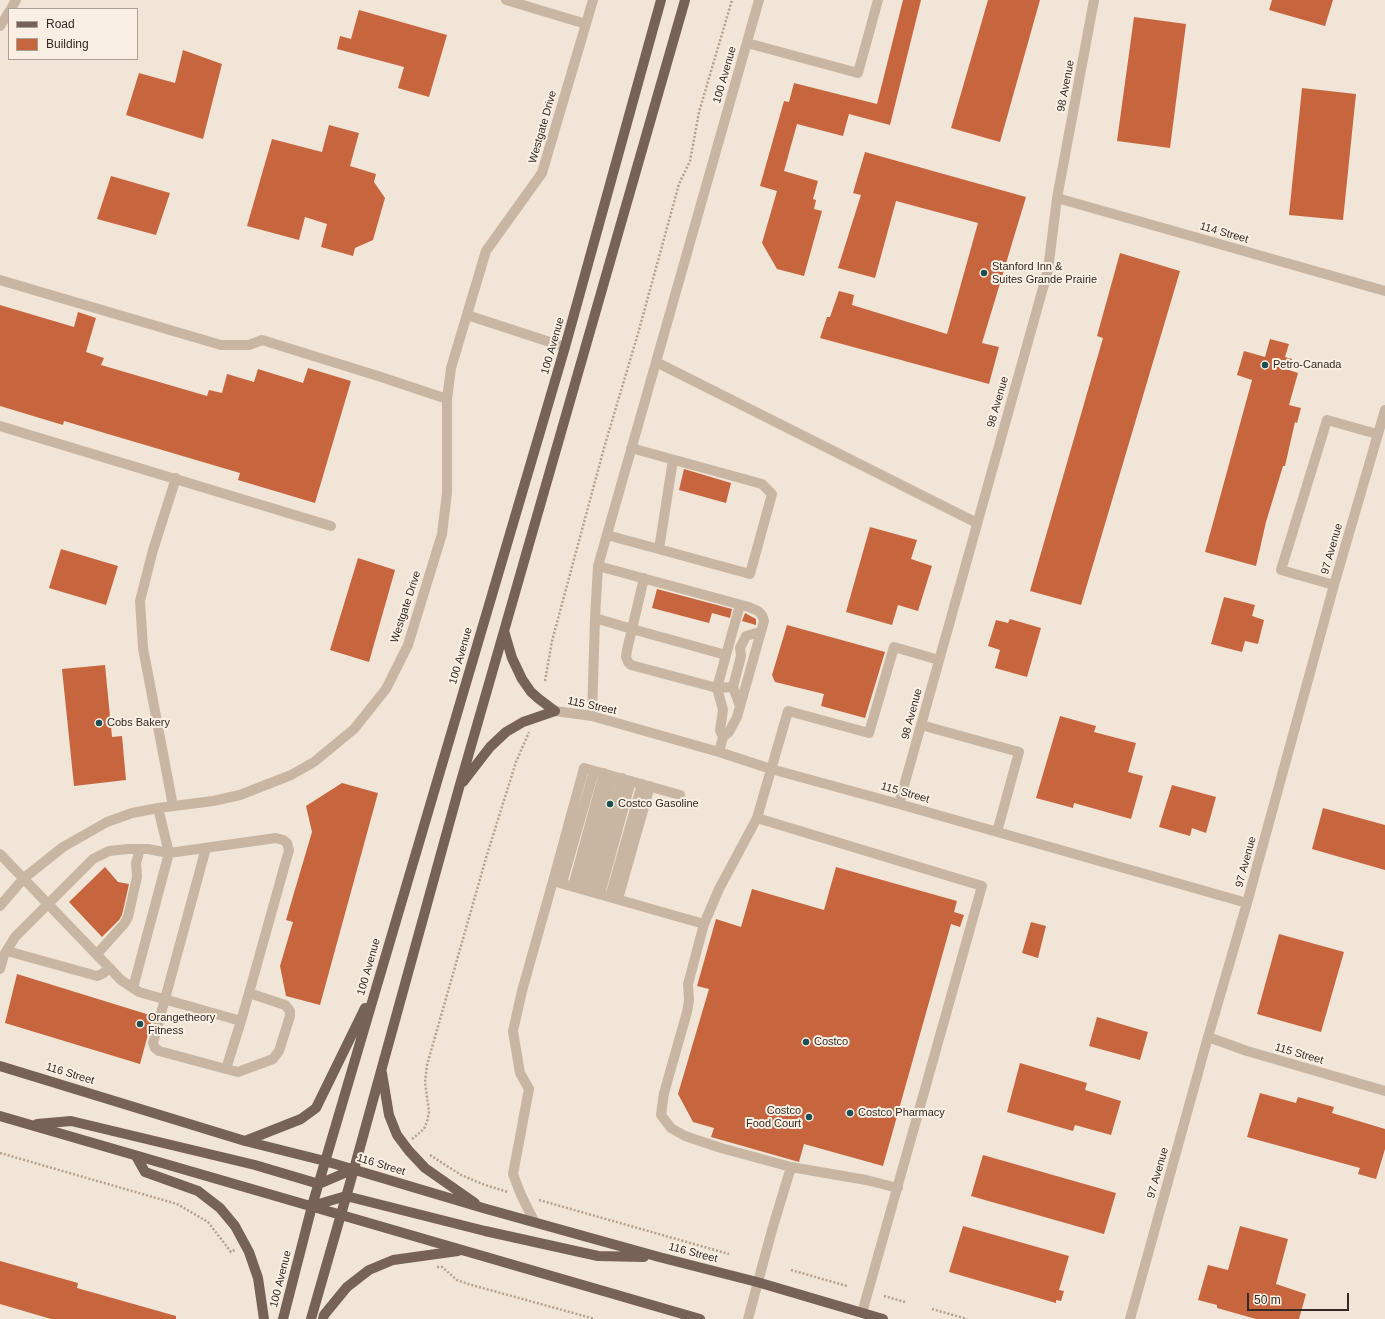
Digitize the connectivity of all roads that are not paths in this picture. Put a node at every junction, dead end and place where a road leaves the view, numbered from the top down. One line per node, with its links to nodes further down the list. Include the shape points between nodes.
1 (506, 0): 9 (street)
2 (593, 0): 9 (street, Westgate Drive)
3 (662, 0): 16 (main road, 100 Avenue)
4 (684, 0): 35 (main road)
5 (759, 0): 11 (street, 100 Avenue)
6 (878, 0): 11 (street, via 858,73)
7 (1094, 0): 12 (street, 98 Avenue)
8 (8, 14): 10 (street)
9 (586, 24): 15 (street, Westgate Drive, via 542,173 486,251)
10 (0, 26)
11 (747, 43): 17 (street, 100 Avenue)
12 (1057, 198): 14 (street, 114 Street); 25 (street, 98 Avenue, via 1048,270)
13 (0, 280): 18 (street, via 221,345 249,345 262,340)
14 (1385, 291)
15 (467, 315): 16 (street); 18 (street, Westgate Drive, via 451,368)
16 (565, 348): 71 (main road, 100 Avenue)
17 (656, 362): 22 (street, 100 Avenue); 25 (street)
18 (446, 399): 52 (street, Westgate Drive, via 448,493 442,534 408,645 386,690 354,729 314,762 291,775 240,795)
19 (1385, 410): 21 (street, 97 Avenue)
20 (0, 426): 24 (street)
21 (1377, 434): 31 (street, 97 Avenue); 31 (street, via 1327,420 1282,570)
22 (631, 448): 23 (street); 27 (street, 100 Avenue)
23 (673, 460): 28 (street); 28 (street, via 762,484 772,494 750,574)
24 (176, 478): 26 (street); 52 (street, via 140,601 143,648)
25 (977, 522): 38 (street, 98 Avenue)
26 (331, 526)
27 (607, 534): 28 (street); 29 (street, 100 Avenue)
28 (659, 549)
29 (598, 566): 30 (street); 33 (street, 100 Avenue)
30 (644, 578): 32 (street); 34 (street)
31 (1334, 585): 64 (street, 97 Avenue)
32 (740, 605): 36 (street, via 762,615 764,621); 37 (street)
33 (595, 618): 34 (street); 43 (street, 100 Avenue)
34 (632, 629): 37 (street); 40 (street, via 626,657 631,665)
35 (504, 631): 42 (main road, via 522,679 539,700); 49 (main road)
36 (760, 634): 39 (street, via 751,634 742,641); 41 (street)
37 (726, 655): 40 (street)
38 (939, 660): 44 (street, 98 Avenue); 47 (street, via 894,647 869,733 788,711)
39 (733, 687): 40 (street); 41 (street)
40 (717, 688): 45 (street, via 723,710 720,730)
41 (740, 706): 45 (street, via 729,732)
42 (555, 711): 43 (street, 115 Street); 49 (main road, via 522,722 506,732 490,747)
43 (592, 716): 46 (street, 115 Street)
44 (921, 725): 51 (street, 98 Avenue); 55 (street, via 1019,752)
45 (723, 737): 46 (street)
46 (719, 752): 47 (street, 115 Street)
47 (771, 769): 51 (street, 115 Street); 54 (street)
48 (627, 780): 50 (street); 61 (street, via 584,768); 62 (street); 62 (street); 62 (street)
49 (459, 788): 79 (main road)
50 (680, 795)
51 (899, 804): 55 (street, 115 Street)
52 (173, 806): 53 (street, Westgate Drive)
53 (158, 808): 58 (street); 60 (street, Westgate Drive, via 107,822 63,847)
54 (757, 818): 66 (street, via 719,889); 89 (street, via 982,886)
55 (997, 832): 64 (street, 115 Street)
56 (206, 848): 58 (street); 73 (street, via 276,838 283,840 288,850); 74 (street)
57 (140, 849): 58 (street); 63 (street, via 109,851 93,859); 68 (street, via 136,863 137,878 128,917)
58 (169, 853): 72 (street)
59 (0, 854): 60 (street)
60 (24, 878): 63 (street); 65 (street, Westgate Drive)
61 (558, 882): 62 (street); 94 (street, via 522,990 513,1031 520,1073 529,1089 513,1174 520,1195)
62 (596, 893): 66 (street)
63 (48, 903): 67 (street, via 15,937); 68 (street)
64 (1247, 903): 76 (street, 97 Avenue)
65 (0, 906)
66 (704, 924): 86 (street, via 688,984 687,1012 664,1093 661,1115 672,1128 685,1136)
67 (7, 951): 69 (street, via 97,976); 70 (street)
68 (97, 954): 69 (street)
69 (110, 968): 72 (street)
70 (0, 969)
71 (377, 981): 83 (main road, via 316,1108 300,1119); 85 (main road, 100 Avenue)
72 (133, 988): 74 (street)
73 (249, 993): 75 (street); 78 (street, via 285,1005 290,1011 290,1016 279,1051 273,1059 238,1072)
74 (164, 999): 75 (street); 78 (street, via 153,1043 155,1048)
75 (240, 1021): 78 (street)
76 (1208, 1037): 80 (street, 115 Street, via 1246,1051); 106 (street, 97 Avenue)
77 (0, 1066): 83 (main road, 116 Street)
78 (226, 1069)
79 (381, 1070): 87 (main road); 92 (main road, via 389,1115 397,1135 408,1151 425,1168)
80 (1385, 1091)
81 (0, 1116): 82 (main road)
82 (32, 1125): 84 (main road); 88 (main road, via 71,1121 255,1165)
83 (245, 1141): 85 (main road, 116 Street)
84 (136, 1156): 91 (main road); 99 (main road, via 145,1172 198,1191 220,1208 235,1226 249,1252 258,1278)
85 (325, 1161): 87 (main road, 116 Street); 88 (main road, 100 Avenue)
86 (791, 1167): 89 (street); 97 (street)
87 (354, 1169): 88 (main road); 90 (main road); 92 (main road, 116 Street)
88 (318, 1184): 91 (main road, 100 Avenue)
89 (898, 1188): 98 (street)
90 (346, 1196): 91 (main road); 93 (main road); 96 (main road, via 598,1256)
91 (312, 1206): 93 (main road); 100 (main road, 100 Avenue)
92 (483, 1208): 94 (main road, 116 Street)
93 (341, 1214): 95 (main road); 101 (main road)
94 (534, 1221): 96 (main road, 116 Street)
95 (462, 1251): 102 (main road, via 393,1260 369,1270 347,1287); 103 (main road)
96 (659, 1257): 97 (main road, 116 Street)
97 (757, 1282): 98 (main road, 116 Street); 104 (street)
98 (862, 1313): 105 (main road, 116 Street)
99 (264, 1319)
100 (283, 1319)
101 (311, 1319)
102 (323, 1319)
103 (700, 1319)
104 (748, 1319)
105 (882, 1319)
106 (1130, 1319)

